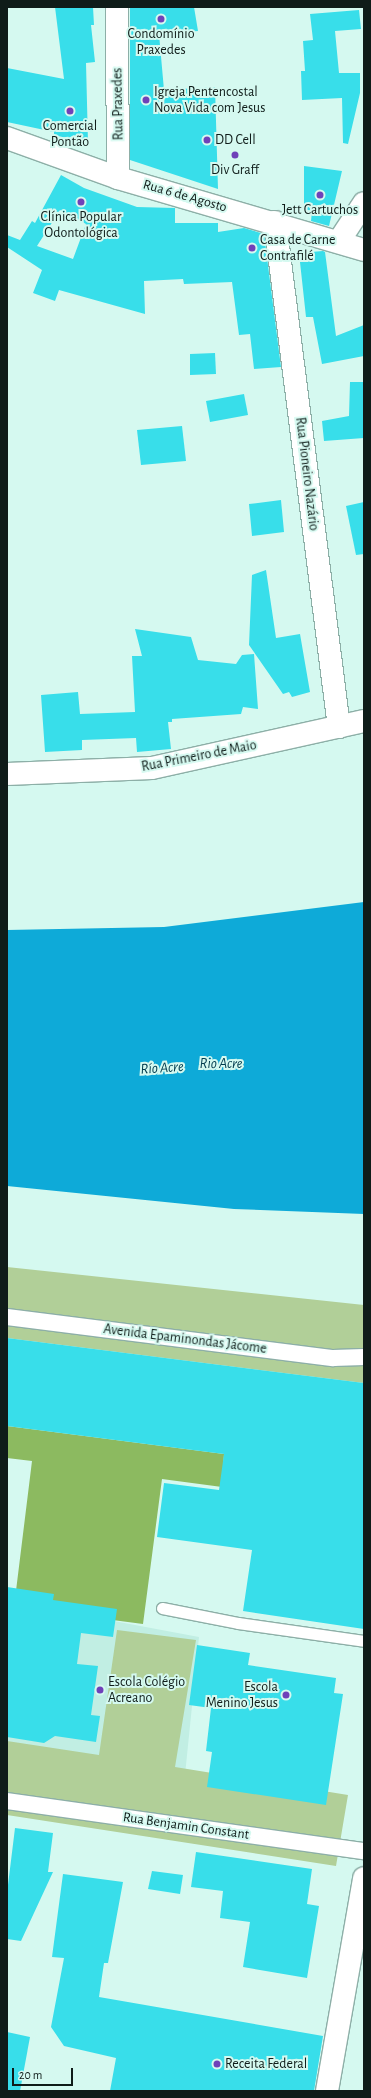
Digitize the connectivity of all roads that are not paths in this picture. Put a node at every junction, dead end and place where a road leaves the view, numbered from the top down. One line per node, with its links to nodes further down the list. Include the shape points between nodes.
1 (117, 7): 3 (street, Rua Praxedes)
2 (7, 138): 3 (street, Rua 6 de Agosto)
3 (118, 178): 5 (street, Rua 6 de Agosto)
4 (364, 203): 6 (street)
5 (275, 222): 6 (street, Rua 6 de Agosto); 9 (street, Rua Pioneiro Nazário)
6 (339, 241): 7 (street, Rua 6 de Agosto)
7 (364, 250)
8 (364, 721): 9 (street, Rua Primeiro de Maio)
9 (338, 727): 10 (street, Rua Primeiro de Maio, via 152,768)
10 (7, 774)
11 (7, 1317): 12 (street, Avenida Epaminondas Jácome, via 333,1358)
12 (364, 1357)
13 (162, 1608): 14 (lane, via 238,1623)
14 (364, 1641)
15 (7, 1801): 16 (street, Rua Benjamin Constant)
16 (364, 1851)
17 (364, 1878): 18 (street)
18 (327, 2091)

